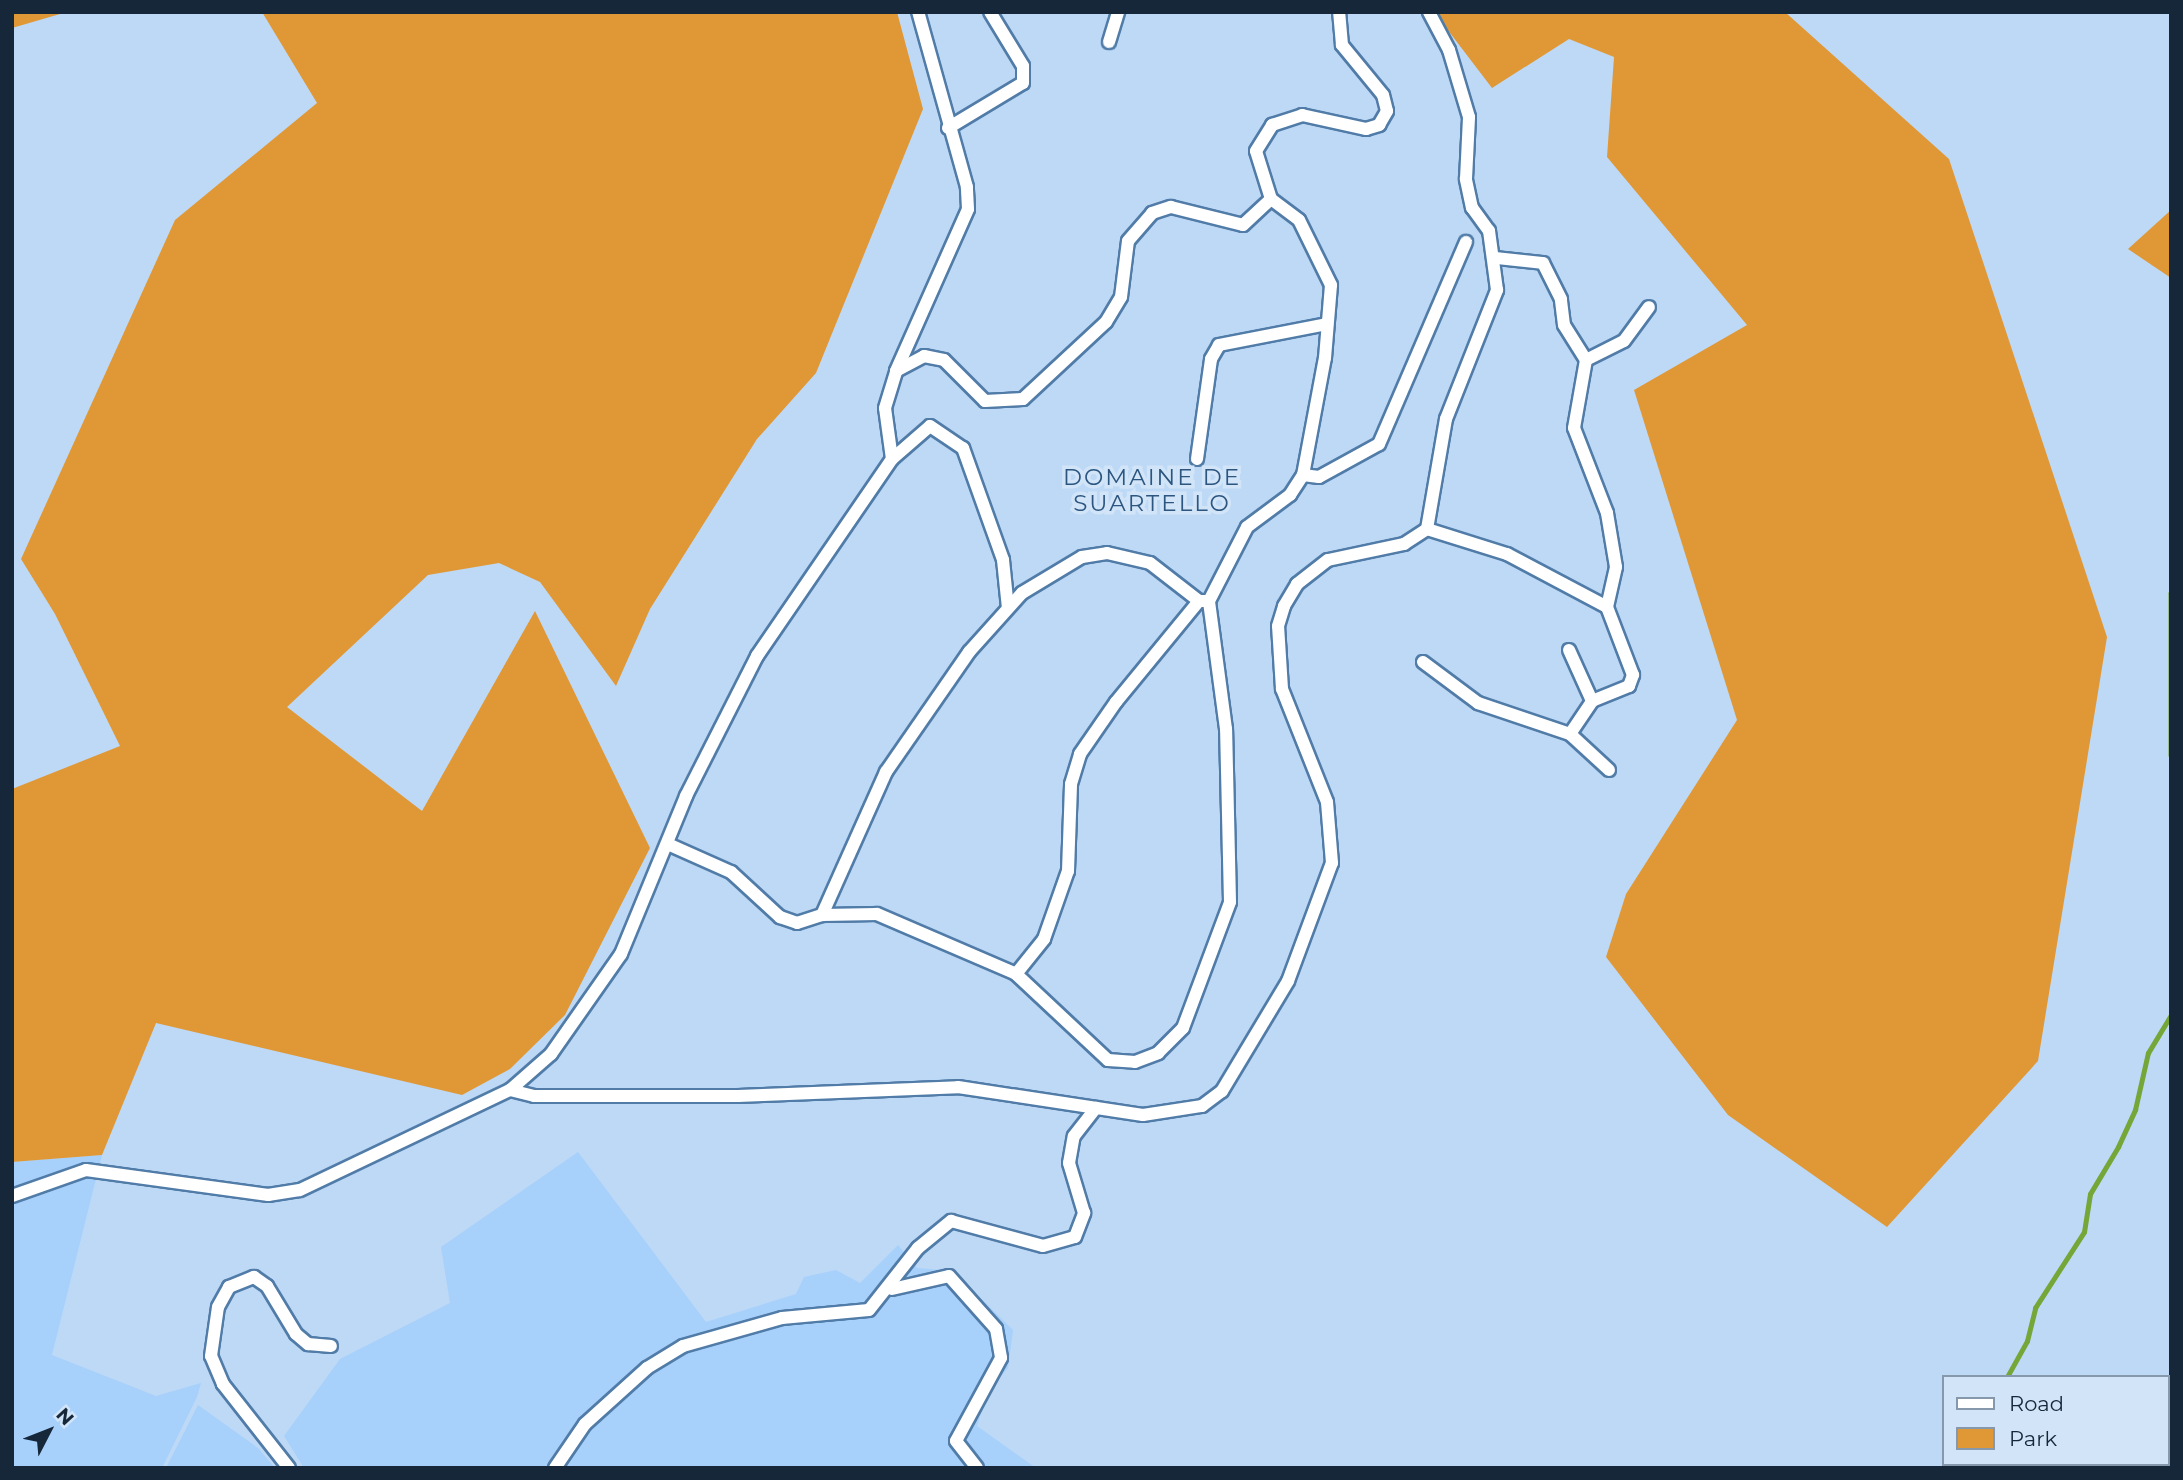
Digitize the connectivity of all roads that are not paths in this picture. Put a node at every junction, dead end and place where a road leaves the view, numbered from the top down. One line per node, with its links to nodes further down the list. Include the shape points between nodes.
1 (918, 12): 7 (street)
2 (990, 12): 7 (street, via 1023,66 1023,83)
3 (1118, 12): 6 (street)
4 (1339, 12): 8 (street, via 1342,45 1373,80 1387,111 1380,125 1366,129 1302,115 1272,125 1256,151)
5 (1429, 12): 10 (street, via 1460,80 1469,127 1468,189)
6 (1109, 42)
7 (948, 128): 14 (street, via 967,187 968,209)
8 (1271, 199): 12 (street, via 1299,220 1331,285); 14 (street, via 1243,225 1171,206 1152,213 1128,242 1121,297 1107,321 1023,399 985,401 944,360 924,356)
9 (1466, 242): 17 (street, via 1379,444 1319,477)
10 (1496, 258): 13 (street, via 1543,263 1561,299 1564,325); 18 (street, via 1497,290 1446,419)
11 (1649, 307): 13 (street, via 1624,341)
12 (1327, 324): 16 (street, via 1219,345 1210,359); 17 (street)
13 (1586, 359): 20 (street, via 1574,428 1613,539 1616,567)
14 (896, 371): 15 (street, via 886,408)
15 (892, 459): 21 (street, via 930,426 963,448 1003,560); 27 (street, via 757,656 686,796)
16 (1196, 459)
17 (1303, 475): 19 (street, via 1290,495 1247,527)
18 (1427, 529): 20 (street, via 1507,554); 31 (street, via 1404,544 1328,559 1297,584 1284,606 1278,626 1282,689 1327,802 1332,863 1288,981 1222,1091 1202,1106 1153,1115)
19 (1204, 601): 21 (street, via 1150,562 1108,553 1082,557 1052,572); 29 (street, via 1080,754 1071,783 1068,871 1044,939); 29 (street, via 1226,729 1230,902 1199,997 1158,1053 1135,1062 1108,1060)
20 (1607, 607): 24 (street, via 1633,676 1629,686)
21 (1008, 608): 28 (street, via 969,652 886,772)
22 (1569, 650): 24 (street)
23 (1423, 662): 25 (street, via 1478,703)
24 (1592, 701): 25 (street)
25 (1570, 734): 26 (street)
26 (1609, 770)
27 (670, 845): 28 (street, via 731,872 780,917 797,923); 30 (street, via 621,954 551,1054)
28 (822, 915): 29 (street, via 877,914)
29 (1016, 974)
30 (510, 1090): 31 (street, via 534,1096 738,1096 958,1087); 32 (street, via 300,1190 268,1195 86,1170)
31 (1096, 1108): 33 (street, via 1074,1136 1069,1163 1084,1213 1074,1237 1044,1246 951,1221 918,1248)
32 (12, 1196)
33 (892, 1289): 36 (street, via 869,1310 782,1318 682,1346 584,1424); 37 (street, via 949,1276 996,1329 1001,1358 956,1441)
34 (331, 1346): 35 (street, via 308,1344 296,1334 267,1286 254,1277 229,1287 218,1307 211,1356 223,1384)
35 (289, 1468)
36 (555, 1468)
37 (977, 1468)

